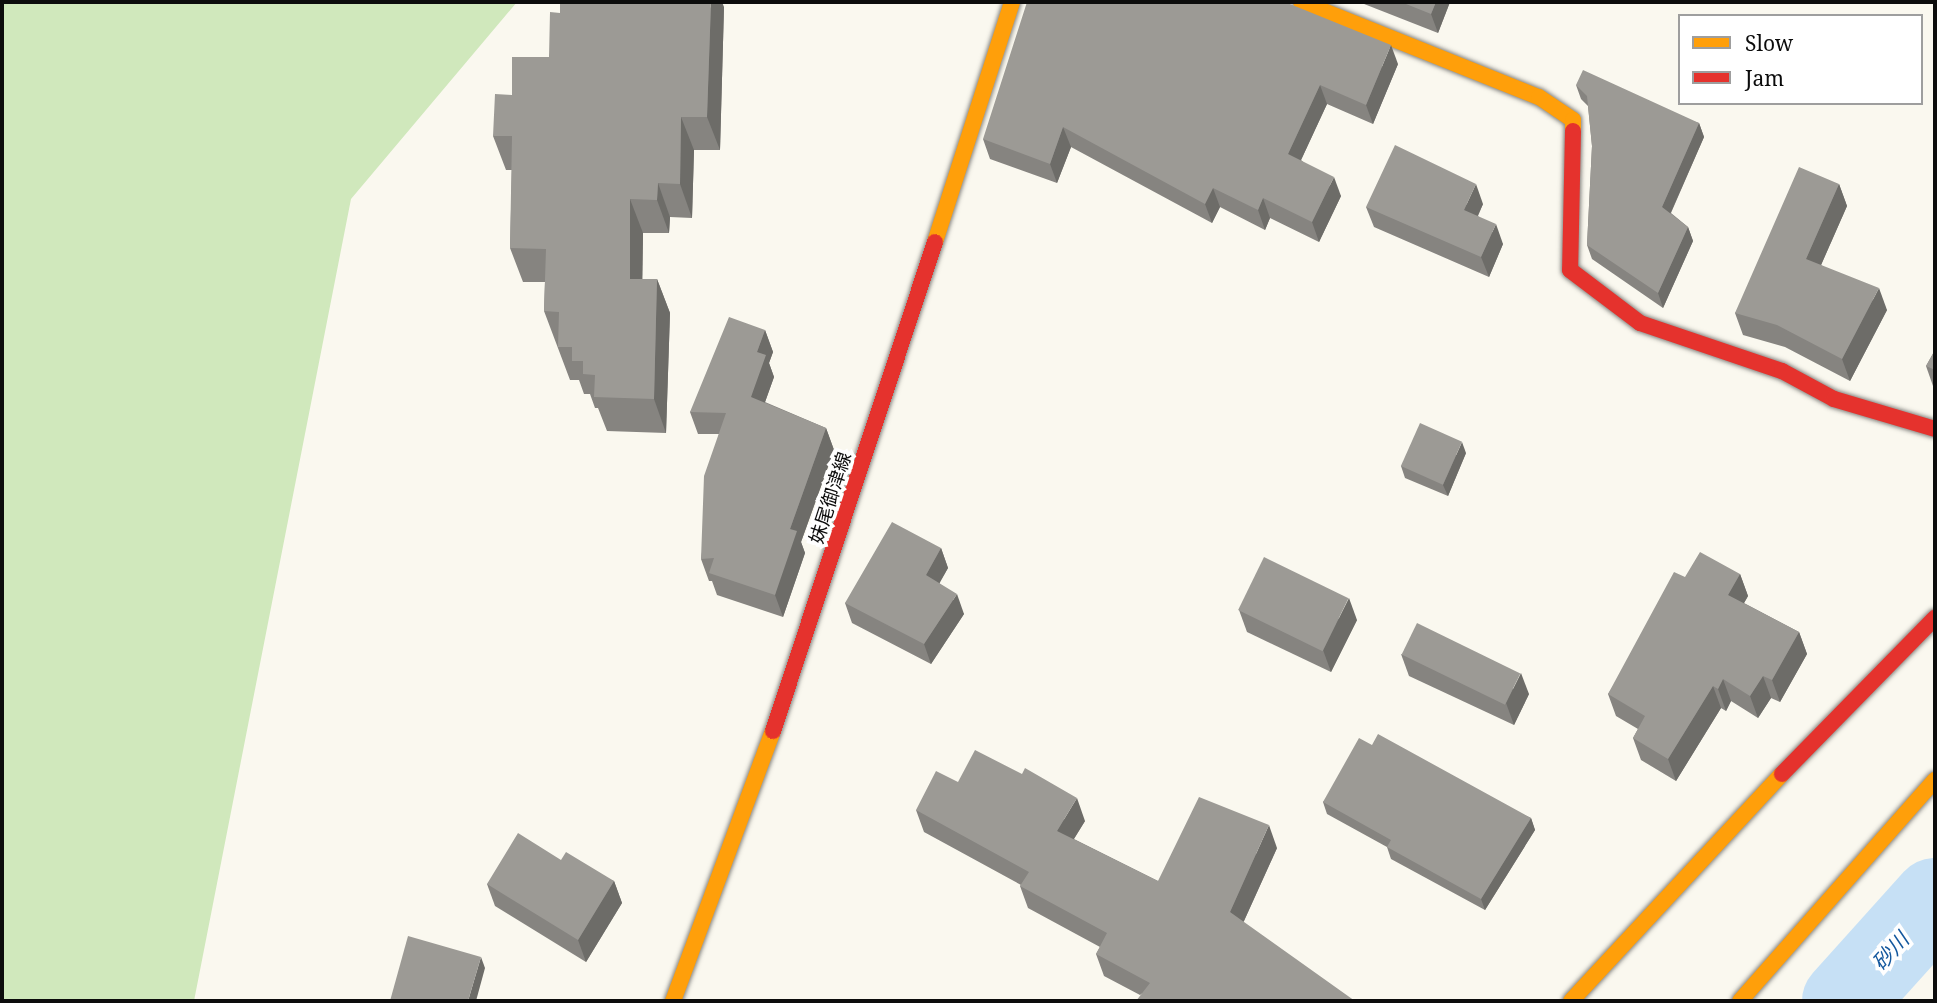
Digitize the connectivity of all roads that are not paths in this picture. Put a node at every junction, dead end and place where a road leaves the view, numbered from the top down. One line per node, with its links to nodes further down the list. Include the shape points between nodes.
1 (1012, 2): 6 (street, 妹尾御津線, via 806,643)
2 (1301, 2): 3 (street, via 1539,97 1573,120 1570,270 1640,323 1782,371 1834,399)
3 (1935, 429)
4 (1935, 618): 7 (street, via 1671,888)
5 (1935, 780): 8 (street)
6 (673, 1001)
7 (1571, 1001)
8 (1740, 1001)

